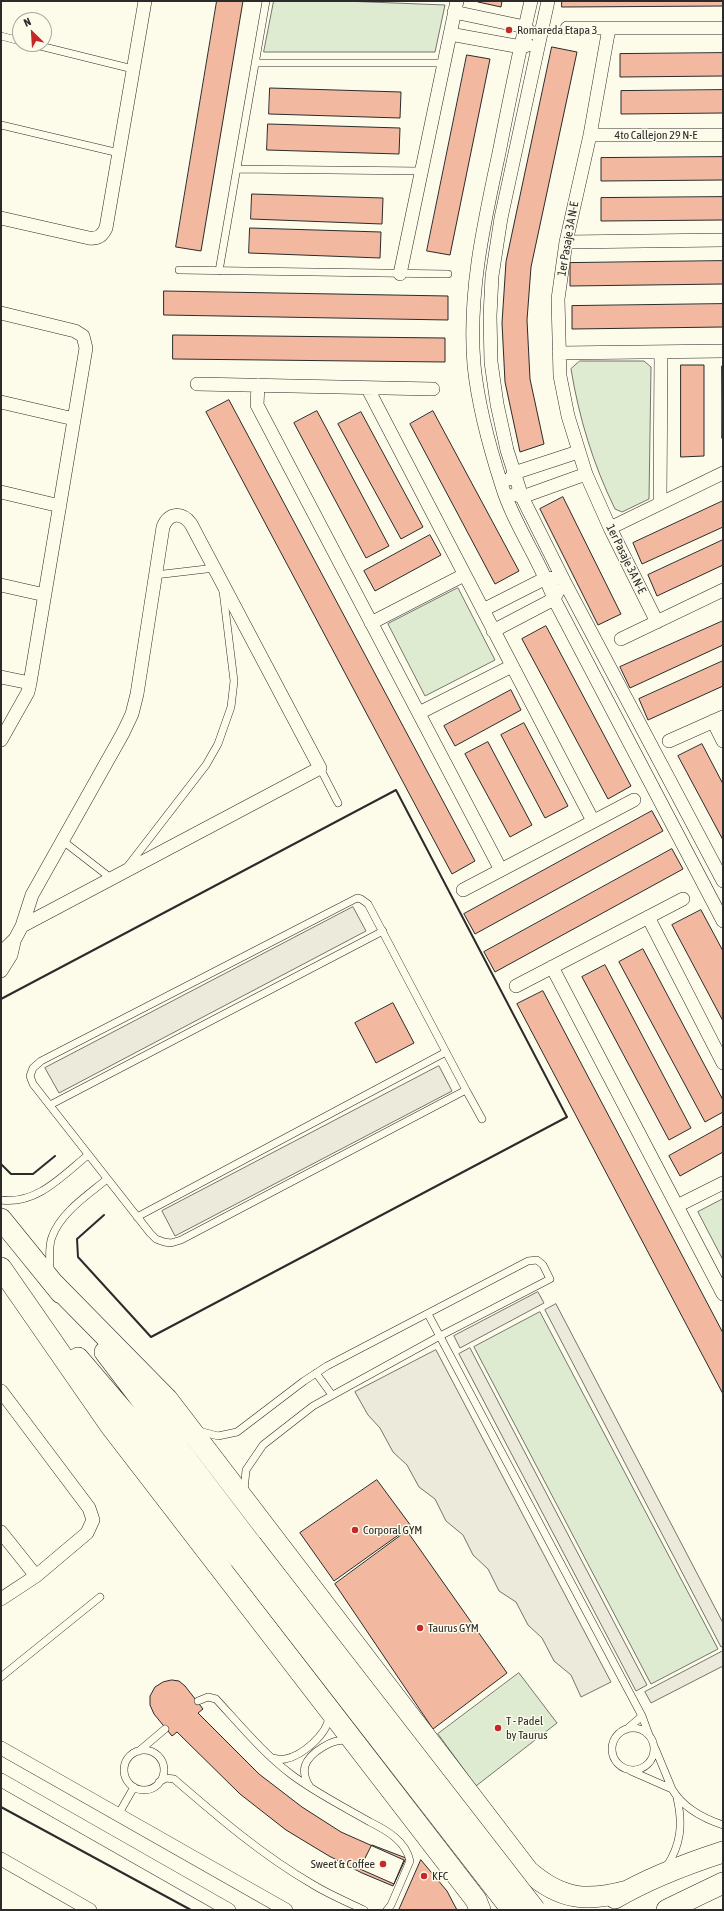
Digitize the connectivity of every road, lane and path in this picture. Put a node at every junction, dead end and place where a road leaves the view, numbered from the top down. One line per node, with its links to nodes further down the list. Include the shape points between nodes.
1 (145, 1): 18 (street)
2 (266, 1): 16 (lane)
3 (530, 1): 6 (street)
4 (548, 1): 13 (street)
5 (456, 6): 6 (street); 10 (street)
6 (525, 27): 13 (street); 14 (street)
7 (567, 28): 8 (street)
8 (610, 28): 9 (street); 20 (street, 1er Pasaje 3A N-E)
9 (723, 28)
10 (450, 34): 14 (street); 17 (street)
11 (1, 36): 12 (lane)
12 (12, 39)
13 (540, 41): 14 (street); 43 (street, via 501,218 492,276 491,362 497,404)
14 (521, 47): 46 (street, via 486,214 475,281 473,325 474,366)
15 (52, 49): 18 (lane)
16 (255, 63): 17 (lane); 23 (lane)
17 (444, 63): 24 (street)
18 (133, 69): 22 (street)
19 (1, 125): 22 (lane)
20 (590, 135): 21 (street, 4to Callejon 29 N-E); 27 (street, 1er Pasaje 3A N-E)
21 (723, 135)
22 (118, 153): 25 (street, via 106,228 100,236 89,238)
23 (237, 169): 24 (lane); 29 (lane)
24 (422, 171): 30 (street)
25 (1, 218)
26 (723, 240): 27 (street)
27 (566, 242): 35 (street, 1er Pasaje 3A N-E, via 558,299)
28 (179, 270): 29 (lane)
29 (219, 271): 30 (lane)
30 (400, 274): 31 (lane)
31 (448, 274)
32 (1, 313): 41 (street, via 75,331 83,336 86,348)
33 (723, 351): 34 (street)
34 (660, 352): 35 (street); 49 (street)
35 (559, 353): 42 (street, 1er Pasaje 3A N-E, via 568,416)
36 (197, 384): 37 (street)
37 (258, 385): 38 (street); 63 (street, via 257,405)
38 (368, 389): 39 (street); 53 (street)
39 (433, 389)
40 (1, 402): 41 (street)
41 (74, 419): 50 (street)
42 (578, 452): 43 (street); 45 (street, 1er Pasaje 3A N-E)
43 (514, 473): 46 (street); 48 (street)
44 (723, 473): 49 (street)
45 (586, 474): 48 (street); 51 (street, 1er Pasaje 3A N-E)
46 (502, 489): 48 (street); 55 (street)
47 (1, 492): 50 (street)
48 (522, 497): 57 (street)
49 (660, 503): 51 (street)
50 (60, 506): 60 (street)
51 (610, 528): 64 (street, 1er Pasaje 3A N-E)
52 (215, 568): 54 (lane); 54 (street, via 192,524 180,514 166,520 163,527); 56 (street)
53 (464, 575): 62 (street); 63 (street)
54 (155, 576): 79 (street, via 132,714)
55 (546, 578): 57 (street); 61 (street); 62 (street)
56 (222, 581): 75 (street); 81 (lane, via 234,681 231,707 218,744 206,765)
57 (564, 581): 61 (street); 82 (street)
58 (1, 585): 60 (street)
59 (723, 590): 64 (street)
60 (45, 595): 69 (street)
61 (554, 599): 65 (street); 86 (street)
62 (483, 610): 65 (street)
63 (372, 622): 70 (street)
64 (657, 622): 66 (street)
65 (493, 631): 67 (street)
66 (621, 639)
67 (512, 666): 70 (street); 78 (street)
68 (1, 676): 69 (street)
69 (30, 683): 72 (street, via 28,692)
70 (419, 713): 80 (street)
71 (718, 719): 73 (street); 74 (street)
72 (1, 740)
73 (669, 742)
74 (723, 742)
75 (320, 768): 77 (lane); 81 (street)
76 (634, 800): 78 (street)
77 (338, 803)
78 (593, 821): 80 (street)
79 (63, 841): 81 (lane); 87 (street, via 29,901)
80 (501, 870): 83 (street)
81 (118, 876): 87 (street)
82 (723, 881)
83 (463, 890)
84 (683, 899): 85 (street)
85 (648, 917): 91 (street); 95 (street)
86 (723, 921)
87 (22, 926): 89 (street)
88 (383, 931): 94 (lane); 97 (lane); 97 (lane, via 368,904 362,899 352,899 41,1061 33,1068 30,1076)
89 (15, 939): 90 (street); 92 (street, via 11,955)
90 (1, 953)
91 (552, 967): 93 (street); 103 (street)
92 (1, 971)
93 (516, 986)
94 (446, 1052): 96 (lane); 104 (lane)
95 (723, 1063)
96 (466, 1090): 98 (lane); 104 (lane, via 181,1240 171,1243 156,1239)
97 (50, 1106): 99 (lane)
98 (482, 1119)
99 (88, 1154): 100 (lane); 102 (lane, via 36,1195 18,1201)
100 (107, 1179): 104 (lane); 107 (lane, via 62,1219 56,1228 50,1248)
101 (723, 1183): 103 (street)
102 (1, 1200)
103 (677, 1206): 108 (street)
104 (136, 1217)
105 (1, 1219): 107 (main road)
106 (1, 1268): 117 (main road); 123 (main road, via 110,1425)
107 (51, 1280): 114 (main road, via 167,1399); 117 (main road)
108 (723, 1294)
109 (428, 1314): 110 (lane); 110 (lane, via 528,1261 537,1260 543,1265 550,1279); 111 (lane)
110 (440, 1336): 113 (lane); 124 (lane)
111 (316, 1374): 113 (lane); 114 (lane, via 237,1432 218,1436 207,1434 196,1430)
112 (1, 1391): 118 (street, via 89,1508 93,1520 87,1533)
113 (332, 1395): 115 (lane, via 313,1406 263,1446 255,1456 246,1470 244,1482 246,1500)
114 (183, 1420): 115 (main road)
115 (252, 1511): 141 (main road)
116 (1, 1532): 118 (street)
117 (245, 1551): 154 (main road, bridge); 155 (main road, bridge)
118 (36, 1576): 120 (street)
119 (100, 1597): 121 (lane)
120 (1, 1599)
121 (1, 1677)
122 (198, 1701): 131 (lane, via 208,1697 216,1699)
123 (329, 1709): 128 (main road); 131 (lane, via 327,1725 317,1738 294,1756 281,1760)
124 (642, 1716): 126 (lane); 127 (lane)
125 (165, 1729): 130 (lane)
126 (626, 1730): 127 (lane, via 639,1730); 132 (lane, via 616,1738 613,1750 617,1762)
127 (651, 1740): 132 (lane, via 653,1755 646,1766); 137 (lane)
128 (356, 1745): 136 (lane, via 346,1740 331,1742 308,1760 304,1773); 146 (main road)
129 (1, 1748): 139 (street)
130 (139, 1750): 134 (lane, via 151,1751 160,1759 164,1771); 135 (lane, via 128,1758 125,1764 126,1777)
131 (272, 1758): 136 (lane)
132 (628, 1769): 137 (lane)
133 (1, 1780): 149 (street)
134 (159, 1782): 135 (lane, via 148,1789); 151 (lane, via 166,1778 174,1779 268,1856 313,1885)
135 (134, 1787): 139 (lane)
136 (310, 1787): 152 (lane, via 386,1830 407,1852 410,1861)
137 (672, 1789): 138 (lane)
138 (677, 1798): 140 (lane, via 708,1820); 144 (lane, via 682,1827 678,1845 667,1867)
139 (118, 1815): 150 (street)
140 (723, 1825)
141 (513, 1850): 146 (main road, via 512,1866 495,1883 489,1887); 147 (main road, via 528,1871 564,1894 591,1898)
142 (723, 1852): 144 (main road, via 687,1863)
143 (1, 1860): 148 (street)
144 (656, 1877): 147 (main road)
145 (723, 1883): 157 (main road)
146 (466, 1887): 153 (main road)
147 (627, 1891): 156 (main road)
148 (90, 1910)
149 (229, 1910)
150 (286, 1910)
151 (364, 1910)
152 (387, 1910)
153 (480, 1910)
154 (512, 1910)
155 (536, 1910)
156 (596, 1910)
157 (667, 1910)

